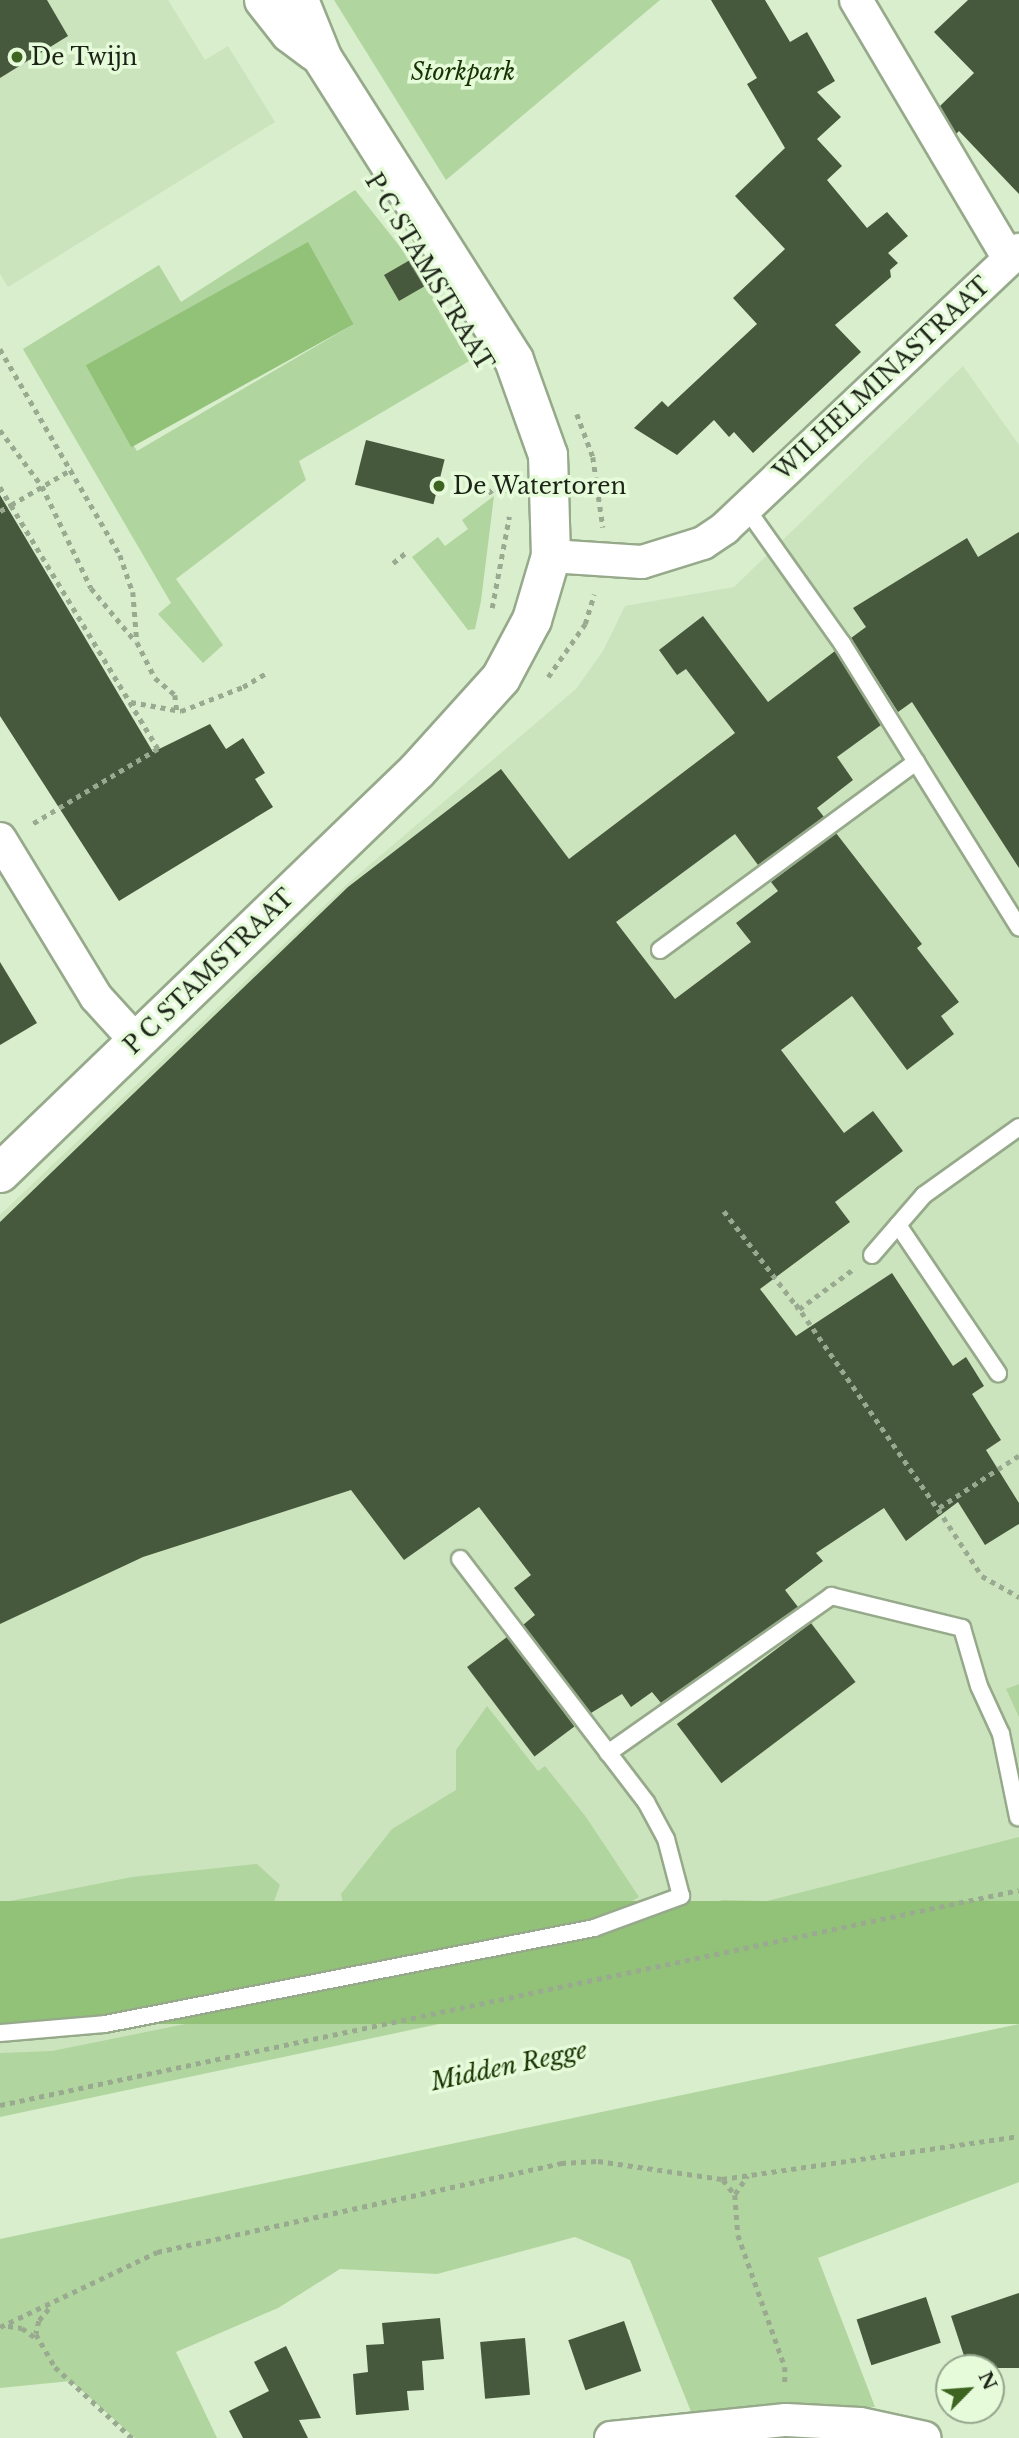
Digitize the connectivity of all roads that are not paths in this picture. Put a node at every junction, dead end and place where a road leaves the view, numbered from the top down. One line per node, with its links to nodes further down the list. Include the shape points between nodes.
1 (264, 0): 4 (street, P C STAMSTRAAT, via 290,33)
2 (299, 0): 4 (street, P C STAMSTRAAT)
3 (856, 0): 5 (street)
4 (322, 57): 7 (street, P C STAMSTRAAT, via 513,360 548,455)
5 (1014, 255): 6 (street, WILHELMINASTRAAT)
6 (746, 508): 7 (street, WILHELMINASTRAAT, via 725,528 677,554 642,562 601,563); 8 (lane, via 842,643)
7 (551, 556): 12 (street, P C STAMSTRAAT, via 532,620 501,678 417,771)
8 (916, 762): 10 (lane); 11 (lane)
9 (1, 841): 12 (street, via 96,997)
10 (1019, 927)
11 (660, 950)
12 (137, 1042): 14 (street, P C STAMSTRAAT)
13 (1019, 1127): 15 (lane, via 924,1195)
14 (0, 1173)
15 (898, 1225): 16 (lane); 17 (lane)
16 (872, 1255)
17 (998, 1373)
18 (460, 1559): 19 (lane)
19 (608, 1753): 20 (lane, via 831,1596 962,1628 979,1686 1001,1734); 21 (lane, via 646,1802 666,1839 681,1896 594,1928 105,2024)
20 (1018, 1818)
21 (0, 2033)
22 (611, 2438): 23 (street, via 786,2420 860,2424)
23 (925, 2438)

